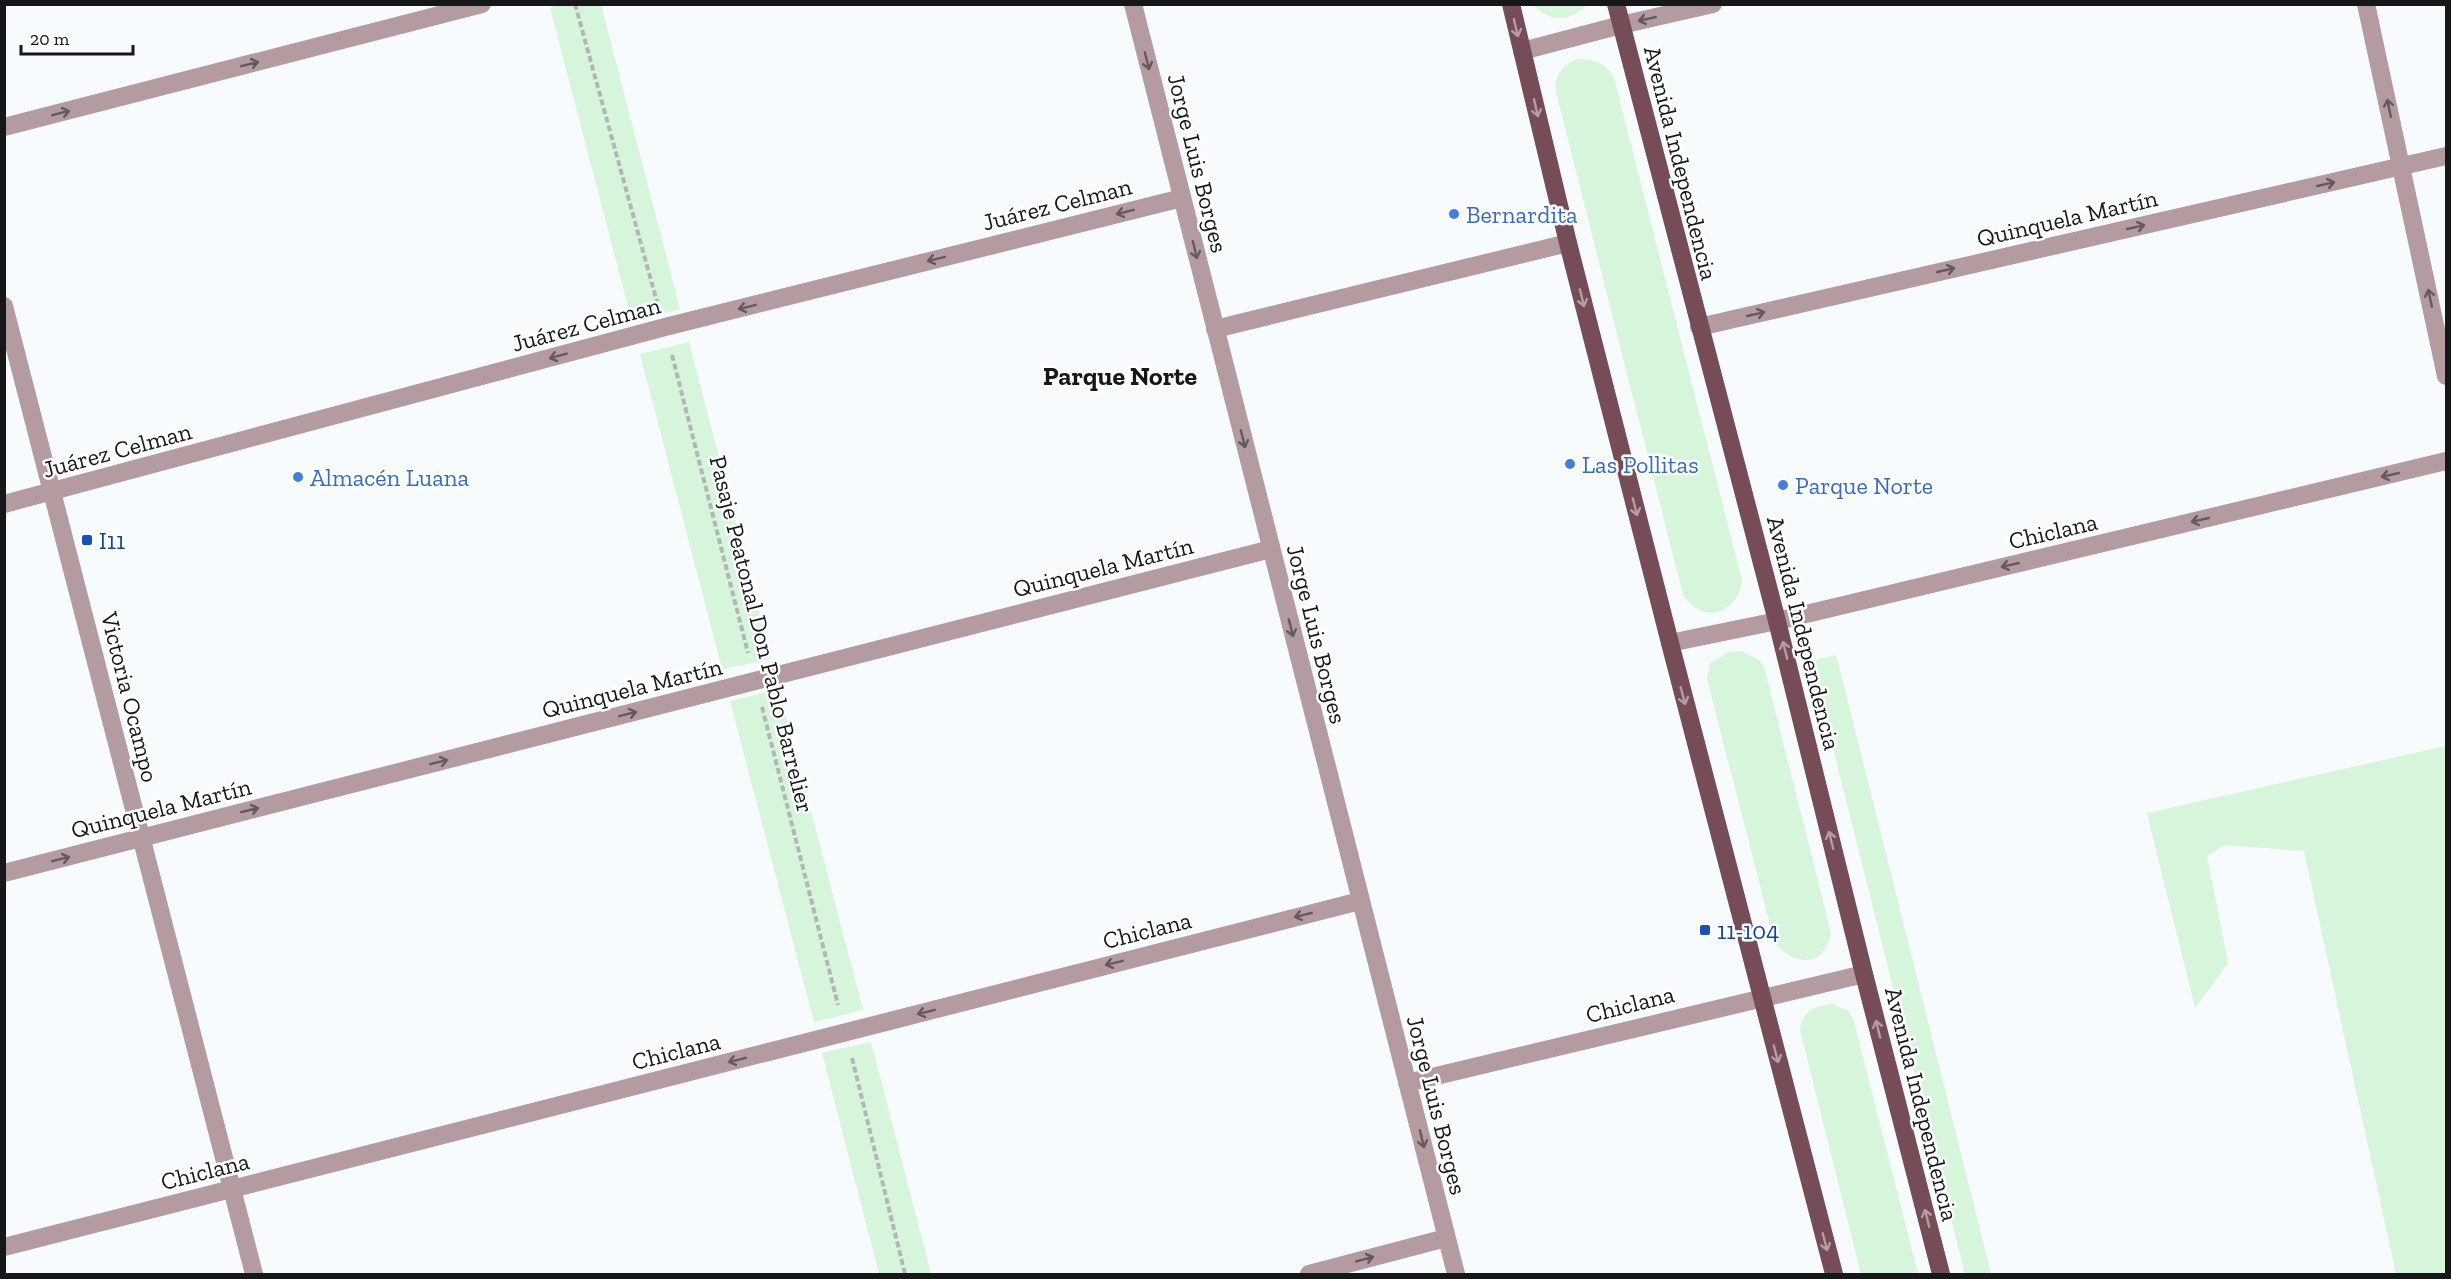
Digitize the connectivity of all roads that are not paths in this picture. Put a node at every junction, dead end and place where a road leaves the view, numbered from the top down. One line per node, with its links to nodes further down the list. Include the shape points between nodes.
1 (482, 4): 9 (street, one-way to 1)
2 (1133, 4): 12 (street, Jorge Luis Borges, one-way to 12)
3 (1511, 4): 8 (main road, one-way to 8)
4 (1616, 4): 7 (main road, Avenida Independencia)
5 (1713, 4): 7 (street, one-way to 7)
6 (2366, 4): 11 (street, one-way to 6)
7 (1621, 25): 8 (street); 15 (main road, Avenida Independencia)
8 (1522, 51): 13 (main road, one-way to 13)
9 (4, 127)
10 (2446, 156): 11 (street, Quinquela Martín)
11 (2402, 166): 15 (street, Quinquela Martín, one-way to 11); 17 (street, one-way to 11)
12 (1182, 198): 16 (street, Jorge Luis Borges, one-way to 16); 19 (street, Juárez Celman, one-way to 19, via 664,327)
13 (1568, 243): 16 (street); 23 (main road, one-way to 23)
14 (4, 306): 19 (street, Victoria Ocampo)
15 (1699, 327): 22 (main road, Avenida Independencia)
16 (1215, 329): 21 (street, Jorge Luis Borges, one-way to 21)
17 (2446, 376)
18 (2446, 461): 22 (street, Chiclana, one-way to 22)
19 (52, 492): 20 (street, Juárez Celman); 24 (street, Victoria Ocampo)
20 (4, 504)
21 (1271, 549): 24 (street, Quinquela Martín, one-way to 21); 26 (street, Jorge Luis Borges, one-way to 26)
22 (1778, 621): 23 (street, Chiclana); 27 (main road, Avenida Independencia, one-way to 22)
23 (1670, 643): 28 (main road, one-way to 28)
24 (141, 838): 25 (street, Quinquela Martín, one-way to 24); 30 (street, Victoria Ocampo)
25 (4, 873)
26 (1360, 901): 29 (street, Jorge Luis Borges); 30 (street, Chiclana, one-way to 30)
27 (1864, 974): 28 (street, Chiclana); 37 (main road, Avenida Independencia, one-way to 27)
28 (1761, 997): 29 (street, Chiclana); 36 (main road, one-way to 36)
29 (1407, 1083): 31 (street, Jorge Luis Borges, one-way to 31)
30 (232, 1189): 32 (street, Chiclana); 33 (street, Victoria Ocampo)
31 (1446, 1238): 34 (street, one-way to 31); 35 (street, Jorge Luis Borges)
32 (4, 1247)
33 (254, 1275)
34 (1309, 1275)
35 (1456, 1275)
36 (1834, 1275)
37 (1941, 1275)

